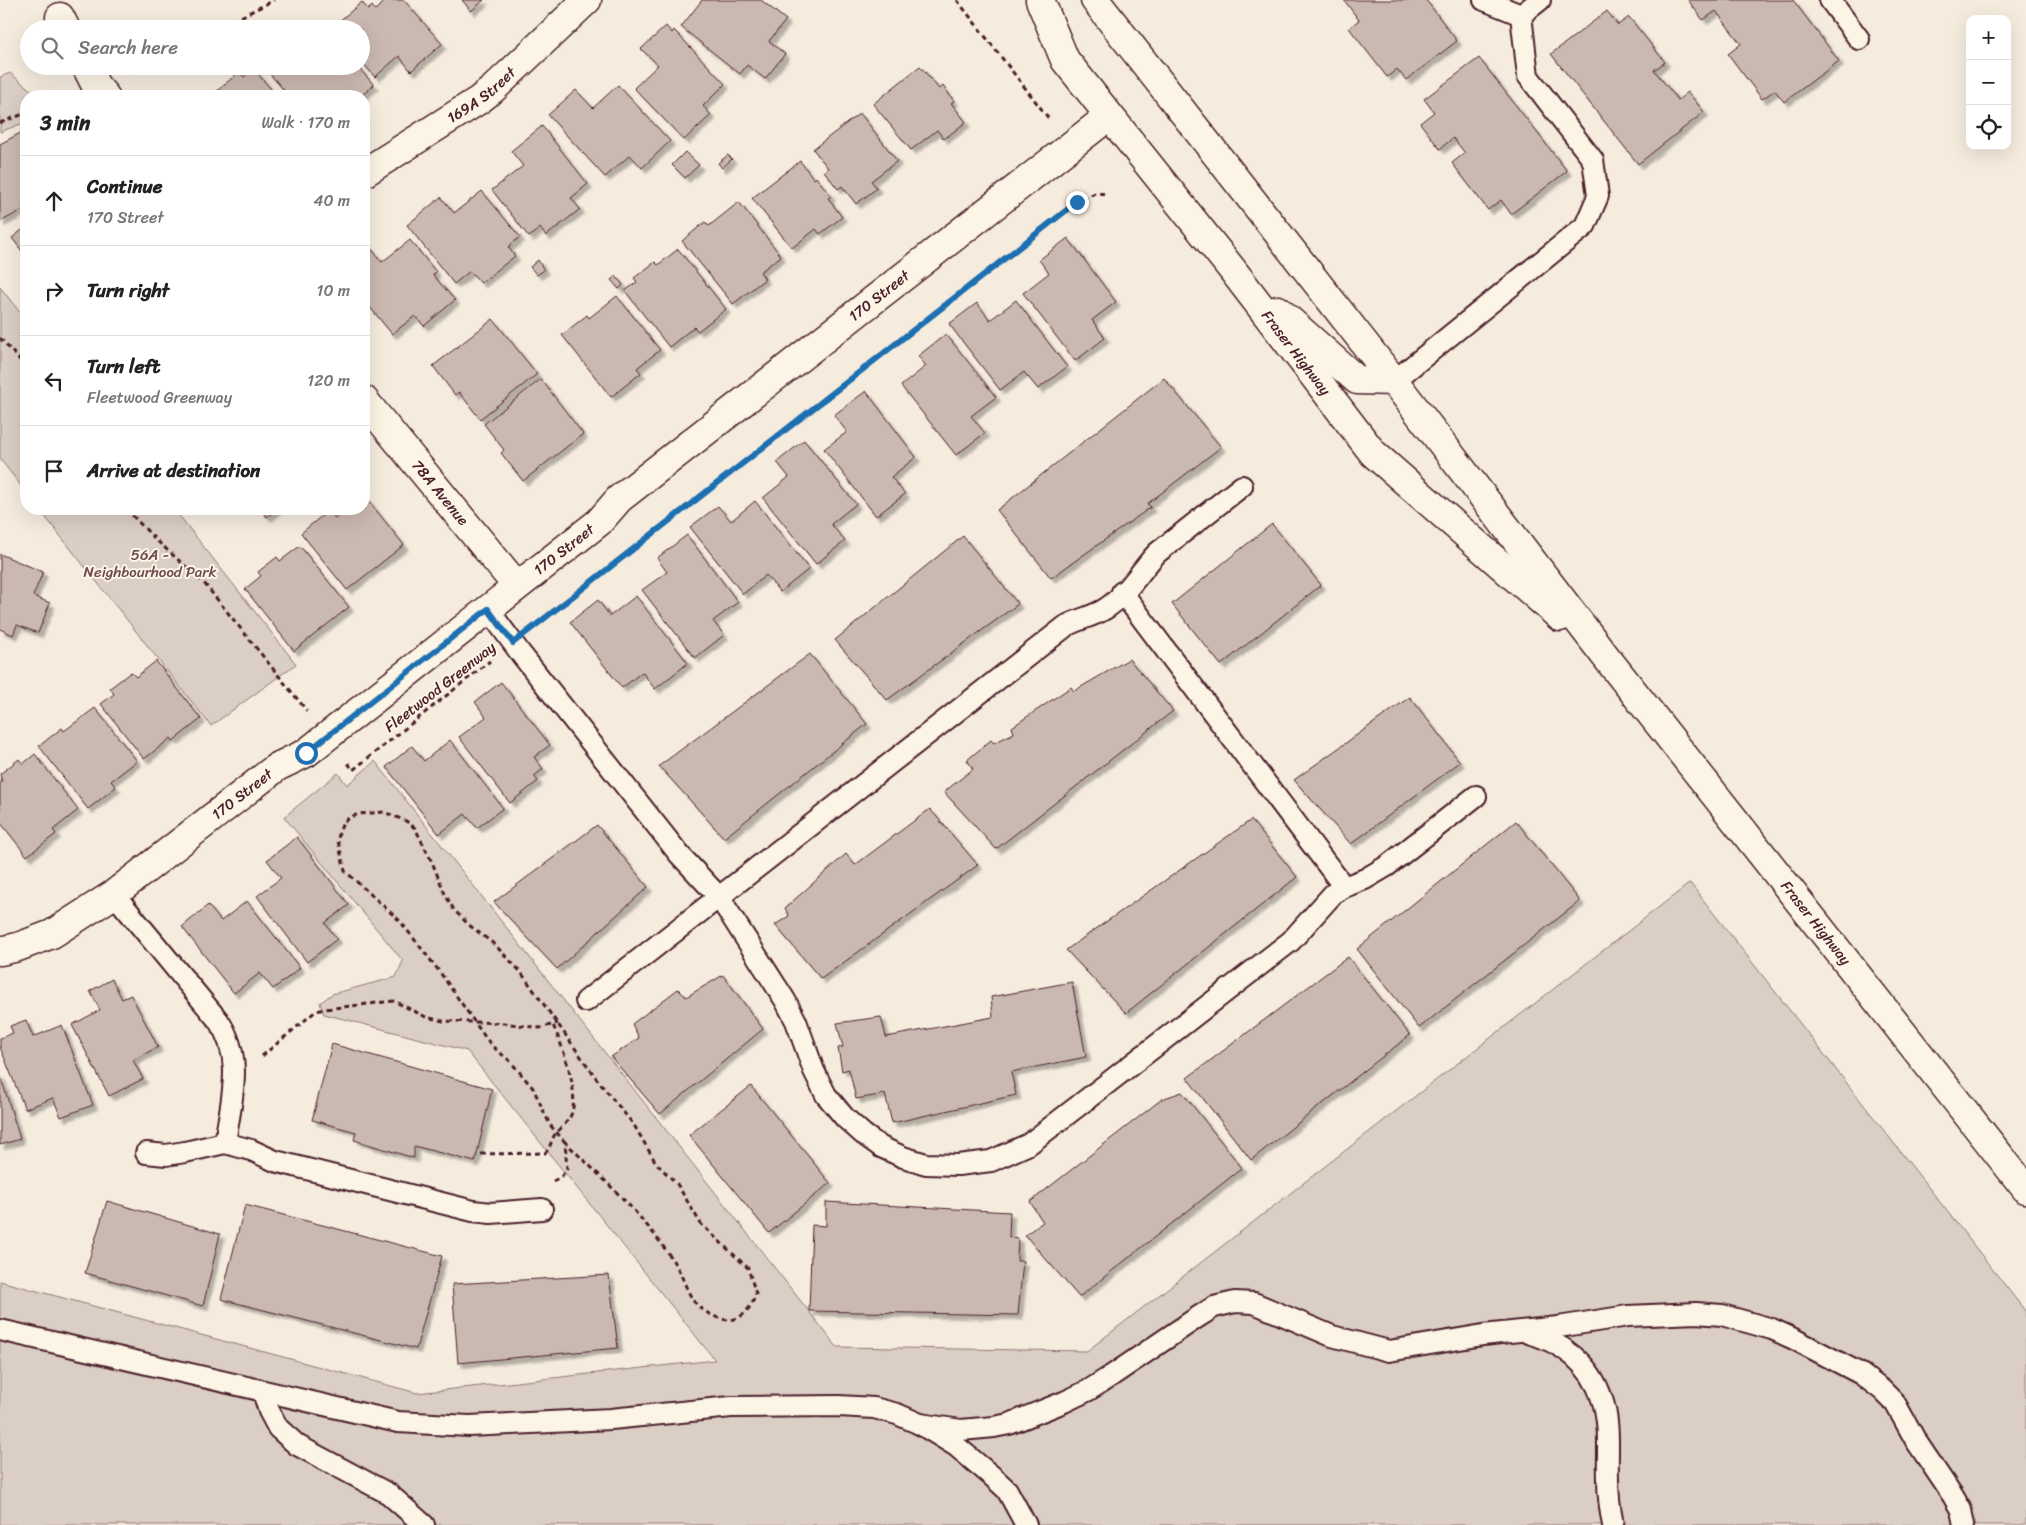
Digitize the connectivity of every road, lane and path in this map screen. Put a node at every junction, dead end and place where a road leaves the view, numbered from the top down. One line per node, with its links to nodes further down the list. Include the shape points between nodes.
1 (274, 0): 10 (path)
2 (587, 0): 18 (main road, 169A Street, via 507,78 479,100)
3 (957, 0): 16 (path)
4 (1040, 0): 15 (main road, Fraser Highway, via 1065,60)
5 (1095, 0): 23 (main road, Fraser Highway)
6 (1484, 0): 9 (lane)
7 (1540, 0): 9 (lane)
8 (1830, 0): 11 (lane)
9 (1521, 15): 23 (lane, via 1528,76 1593,160 1598,196 1585,226)
10 (235, 20)
11 (1859, 39)
12 (90, 75): 13 (main road)
13 (100, 90)
14 (20, 115): 17 (path)
15 (1109, 116): 20 (main road, Fraser Highway); 27 (main road, 170 Street, via 619,499 599,522)
16 (1048, 117)
17 (0, 123)
18 (370, 168)
19 (1108, 194): 30 (path, Fleetwood Greenway, via 1095,193 1077,202)
20 (1231, 268): 23 (main road, via 1357,380); 31 (main road, Fraser Highway, via 1373,453)
21 (0, 338): 22 (path)
22 (20, 360)
23 (1394, 381): 31 (main road, Fraser Highway)
24 (370, 407): 27 (main road, 78A Avenue)
25 (1242, 486): 28 (lane, via 1157,553)
26 (132, 515): 32 (path, via 204,583)
27 (516, 586): 29 (main road, 170 Street)
28 (1122, 592): 35 (lane); 37 (lane, via 1106,608 1066,626)
29 (488, 609): 30 (lane); 36 (main road, 170 Street, via 306,753 278,767)
30 (513, 643): 33 (path, Fleetwood Greenway, via 353,770); 37 (lane, via 679,854)
31 (1606, 657): 50 (main road, Fraser Highway)
32 (308, 712)
33 (346, 761)
34 (1476, 796): 35 (lane, via 1388,866)
35 (1344, 887): 37 (lane, via 1291,941 1029,1144 990,1161 958,1165 926,1164 903,1157 882,1148 845,1118 826,1095 785,1000)
36 (114, 894): 38 (main road, 170 Street, via 52,934); 43 (lane, via 225,1030 234,1056)
37 (719, 897): 39 (lane)
38 (0, 951)
39 (586, 1001): 41 (path)
40 (476, 1022): 41 (path, via 400,921 345,871 338,841 343,823 350,817 384,812 415,828 454,910 505,954); 42 (path, via 540,1028); 43 (path, via 433,1020 394,1001 316,1011); 44 (path, via 492,1046 533,1088)
41 (558, 1023): 42 (path); 45 (path, via 634,1125 653,1158 676,1184 701,1224 748,1268 756,1294 749,1310 743,1316 726,1319 705,1311 696,1303 654,1232)
42 (553, 1025): 44 (path, via 572,1081 573,1104 571,1115)
43 (234, 1081): 46 (lane)
44 (556, 1133): 45 (path); 48 (path, via 544,1153)
45 (565, 1142): 49 (path, via 567,1169 561,1177)
46 (225, 1143): 47 (lane, via 166,1155); 51 (lane, via 275,1161 473,1211)
47 (146, 1153)
48 (481, 1154)
49 (550, 1182)
50 (2026, 1188)
51 (542, 1210)
52 (0, 1330): 54 (lane, via 236,1383)
53 (1519, 1330): 55 (lane, via 1389,1351 1332,1336 1254,1303 1235,1302 1214,1307 1198,1316 1088,1390 1009,1424 961,1430); 58 (lane, via 1544,1337 1575,1356 1590,1374 1602,1398 1607,1423); 59 (lane, via 1628,1316 1696,1313 1722,1315 1779,1332 1861,1374 1895,1403 1961,1510)
54 (262, 1392): 55 (lane, via 398,1422 469,1426 611,1419 767,1406 874,1408); 56 (lane, via 278,1428 297,1445 389,1494)
55 (920, 1424): 57 (lane, via 956,1446 1007,1490)
56 (424, 1525)
57 (1026, 1525)
58 (1613, 1525)
59 (1964, 1525)

